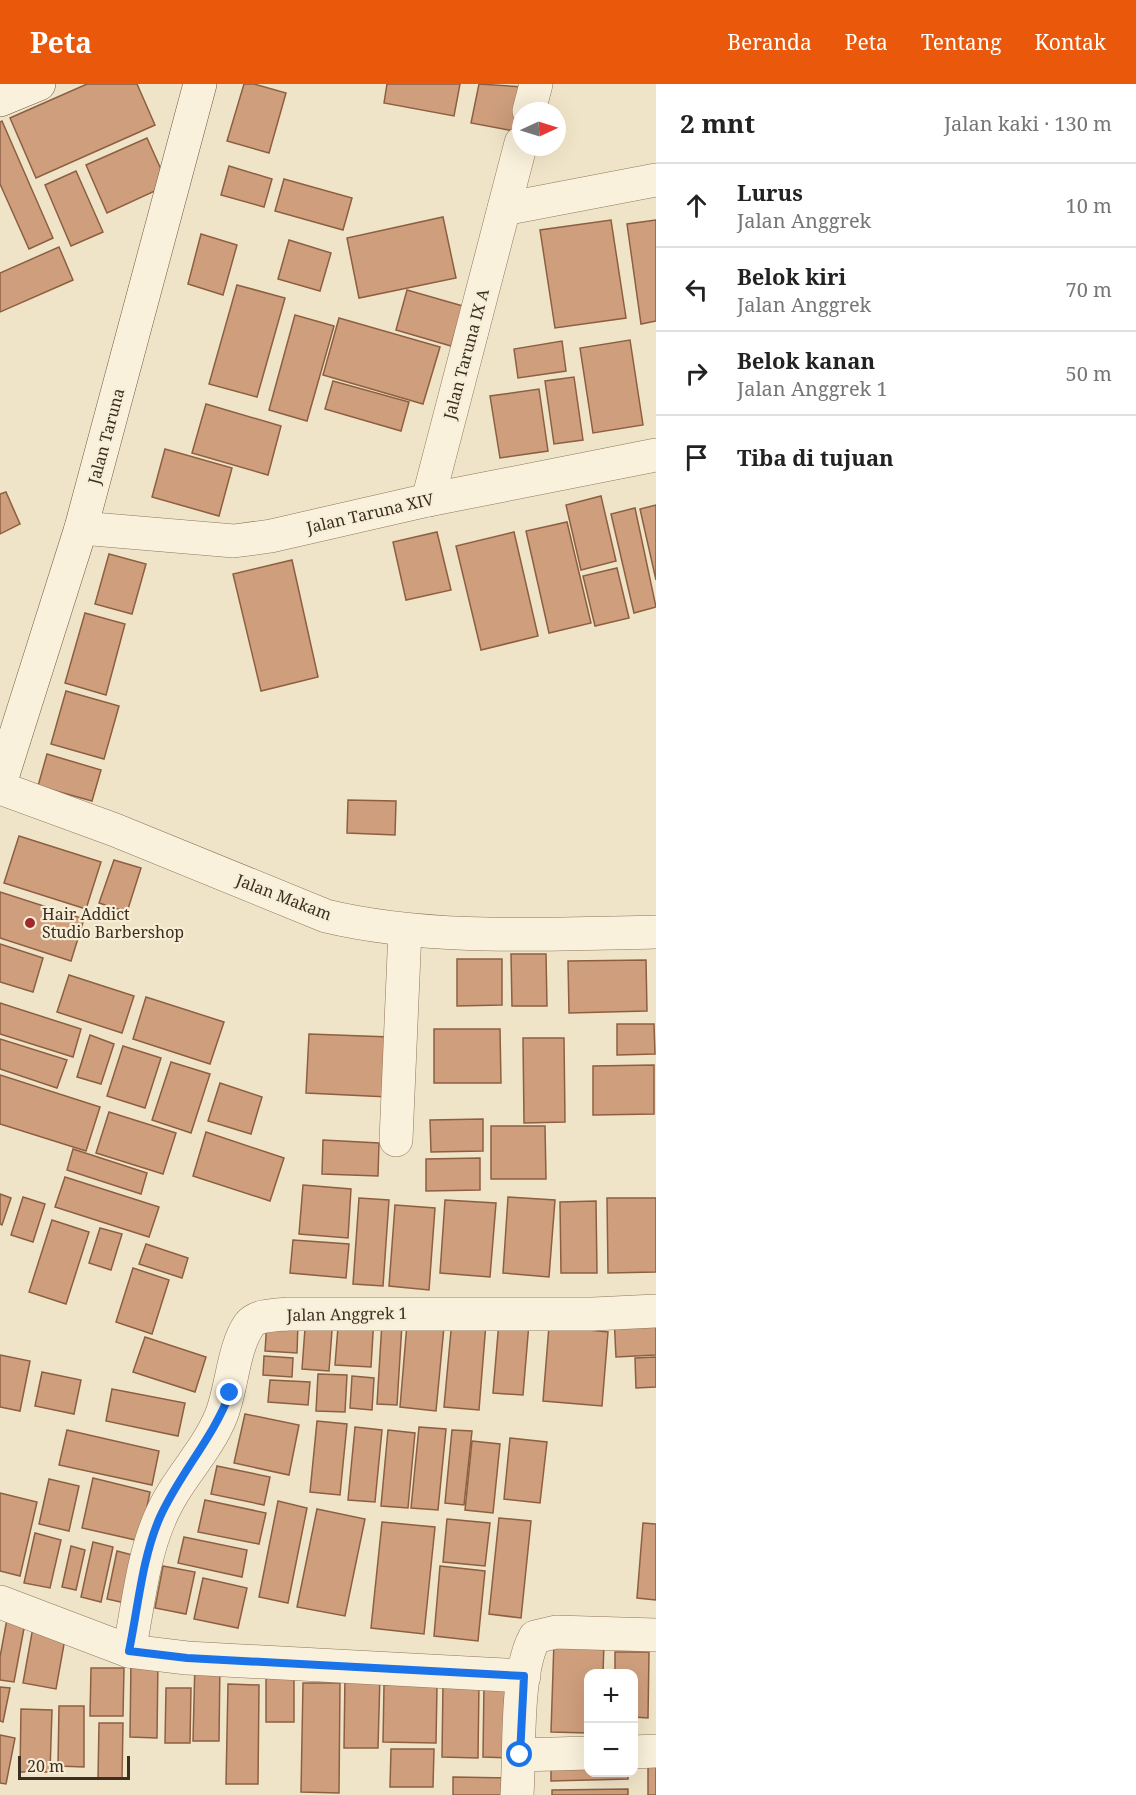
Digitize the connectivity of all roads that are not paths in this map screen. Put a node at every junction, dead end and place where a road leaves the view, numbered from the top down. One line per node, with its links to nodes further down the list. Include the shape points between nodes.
1 (39, 84): 4 (street)
2 (200, 84): 11 (street, Jalan Taruna)
3 (536, 84): 5 (street)
4 (0, 100)
5 (531, 102)
6 (518, 156): 8 (street, Jalan Taruna IX A)
7 (656, 180): 8 (street)
8 (504, 209): 10 (street, Jalan Taruna IX A)
9 (656, 455): 10 (street, Jalan Taruna XIV)
10 (428, 500): 11 (street, Jalan Taruna XIV, via 234,541)
11 (81, 528): 12 (street, Jalan Taruna)
12 (0, 786): 13 (street, Jalan Makam, via 326,916)
13 (405, 930): 14 (street, Jalan Makam); 15 (street)
14 (656, 932)
15 (396, 1140)
16 (656, 1311): 19 (street, Jalan Anggrek 1, via 288,1314 251,1322 220,1420 178,1481 159,1519)
17 (0, 1602): 19 (street)
18 (656, 1635): 20 (street, via 542,1634 535,1637 530,1647)
19 (129, 1651): 20 (street, via 222,1660)
20 (524, 1676): 24 (street)
21 (656, 1751): 22 (street)
22 (638, 1752)
23 (584, 1753): 24 (street)
24 (520, 1755): 25 (street)
25 (517, 1795)

